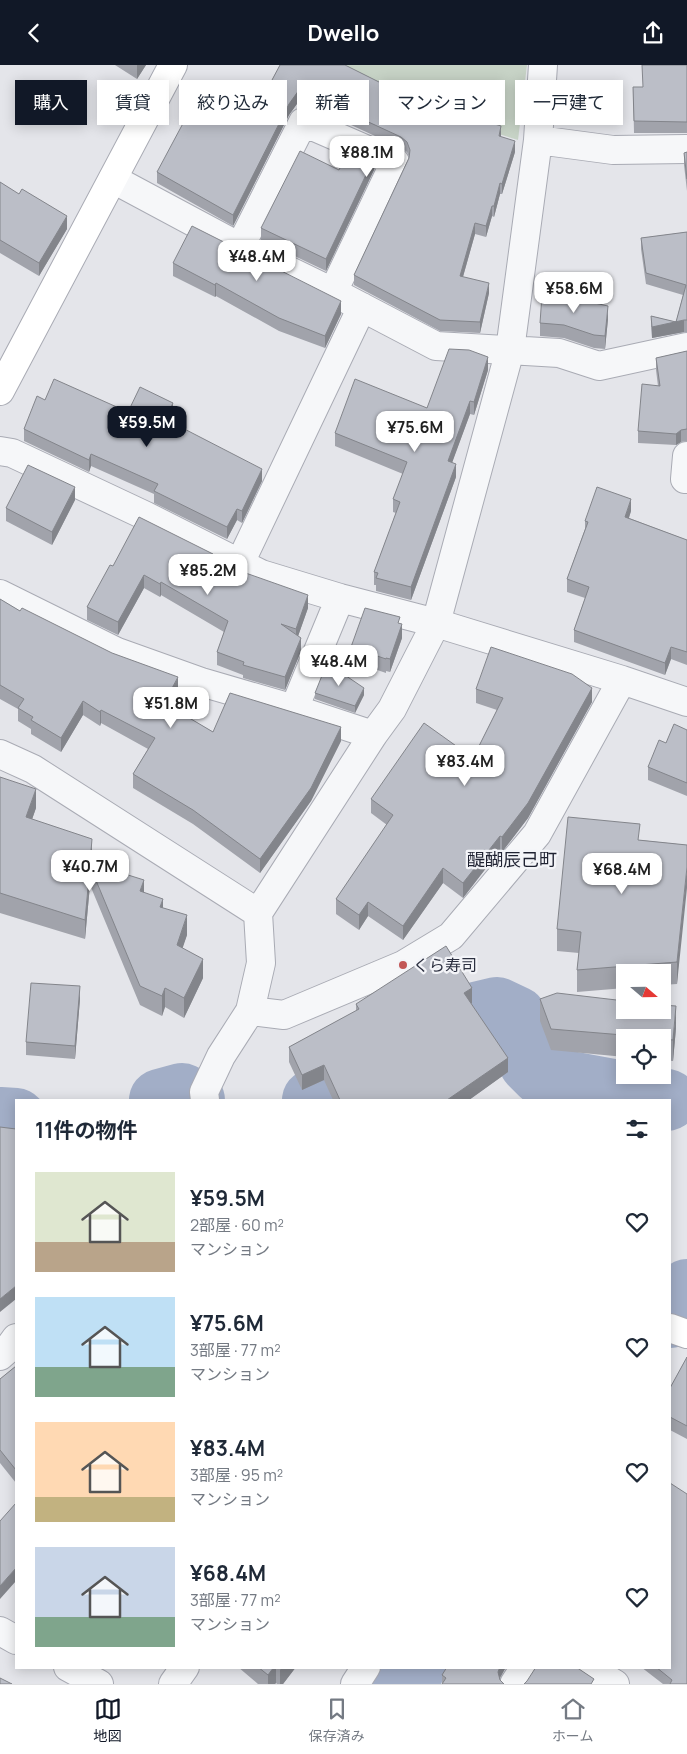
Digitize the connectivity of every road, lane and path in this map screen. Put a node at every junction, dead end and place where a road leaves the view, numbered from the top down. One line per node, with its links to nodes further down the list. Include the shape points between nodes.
1 (173, 65): 5 (street)
2 (543, 65): 3 (street)
3 (538, 140): 4 (street, via 613,150); 10 (street)
4 (687, 149)
5 (113, 179): 6 (street); 11 (street)
6 (240, 247): 7 (street); 7 (street, via 303,122 395,162)
7 (334, 292): 8 (street)
8 (362, 307): 10 (street, via 436,346); 15 (street)
9 (687, 347): 10 (street, via 599,366 559,353)
10 (510, 350): 18 (street)
11 (0, 391)
12 (0, 451): 15 (street, via 12,453 137,511)
13 (687, 456): 14 (street)
14 (687, 479)
15 (240, 563): 17 (street, via 261,574)
16 (0, 594): 21 (street, via 117,652 201,682)
17 (340, 598): 18 (street); 21 (street)
18 (436, 623): 19 (street); 22 (street, via 392,709)
19 (622, 679): 20 (street); 25 (street, via 537,834 451,936 403,965 284,1015)
20 (687, 702)
21 (294, 709): 22 (street)
22 (373, 735): 24 (street)
23 (0, 754): 24 (street, via 33,769)
24 (258, 913): 25 (street, via 262,963)
25 (250, 1011): 26 (street, via 221,1056 204,1092)
26 (205, 1099)
27 (15, 1339): 28 (street)
28 (0, 1356)
29 (0, 1631): 30 (street)
30 (15, 1639)
31 (184, 1669): 35 (street)
32 (365, 1669): 36 (street)
33 (524, 1669): 37 (street)
34 (590, 1669): 38 (street)
35 (173, 1684)
36 (355, 1684)
37 (514, 1684)
38 (615, 1684)

